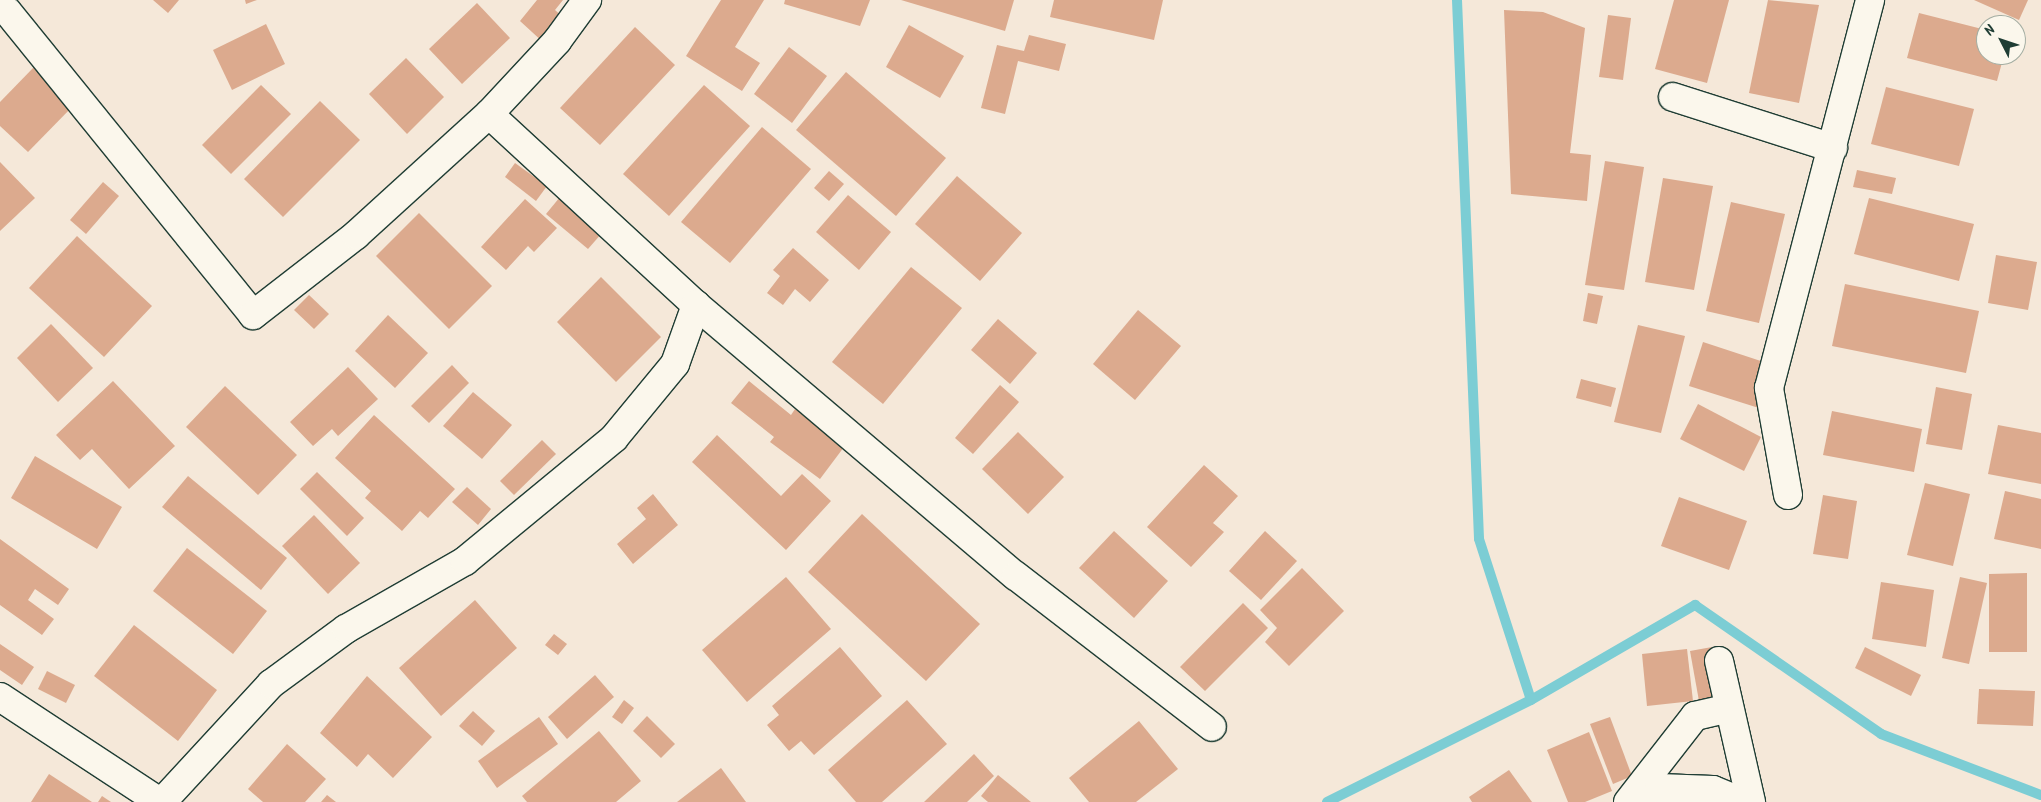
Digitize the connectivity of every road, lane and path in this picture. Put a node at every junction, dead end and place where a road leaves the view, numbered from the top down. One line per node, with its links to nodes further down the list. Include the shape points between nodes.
1 (587, 0): 5 (street, via 556,41)
2 (1870, 0): 6 (street)
3 (5, 13): 5 (street, via 253,315 356,235)
4 (1673, 97): 6 (street)
5 (488, 114): 7 (street)
6 (1833, 148): 8 (street, via 1770,388)
7 (696, 305): 12 (street, via 1016,576); 13 (street, via 675,364 614,438 465,561 346,629 271,684)
8 (1788, 495)
9 (1719, 661): 11 (street)
10 (0, 697): 13 (street)
11 (1729, 708): 14 (street, via 1695,716); 16 (street)
12 (1212, 727)
13 (161, 802)
14 (1630, 802): 15 (street, via 1659,788 1713,790)
15 (1742, 802)
16 (1751, 802)

